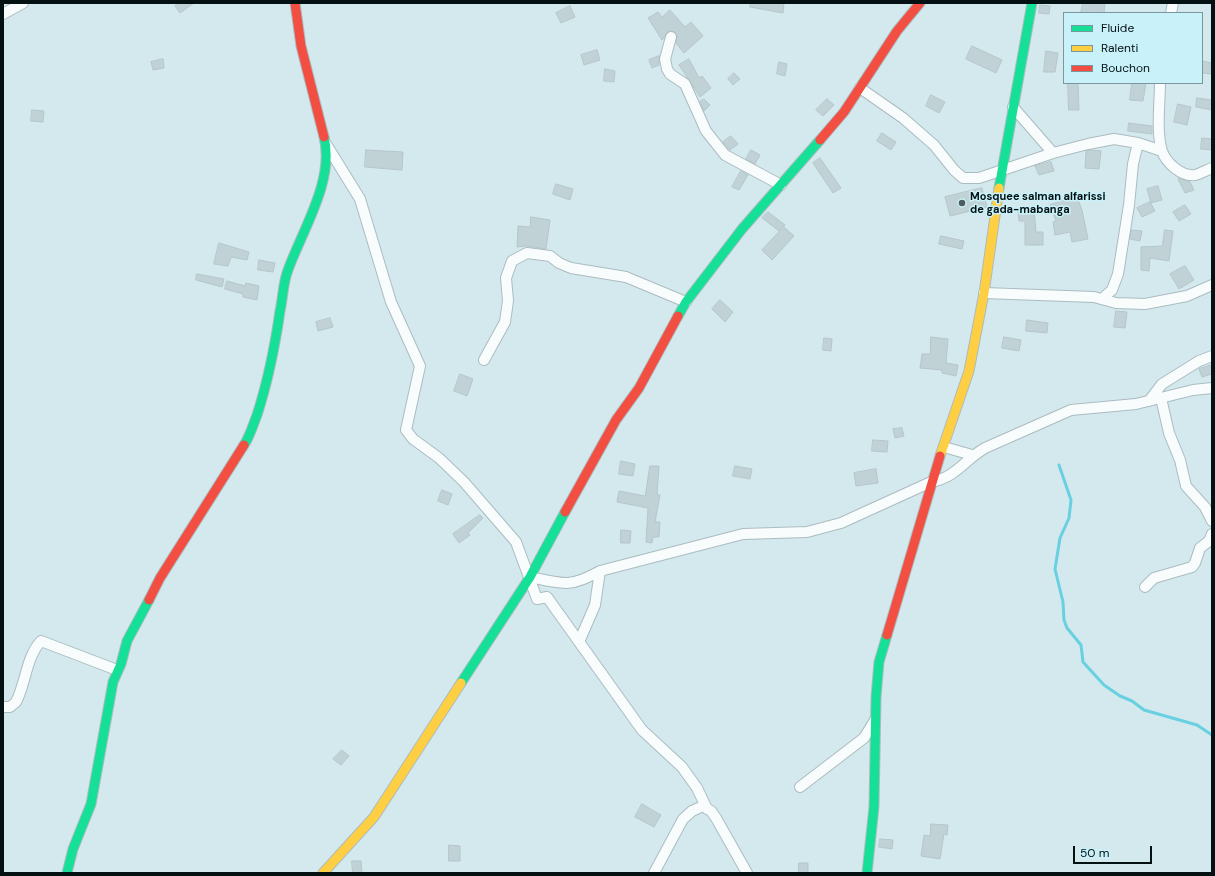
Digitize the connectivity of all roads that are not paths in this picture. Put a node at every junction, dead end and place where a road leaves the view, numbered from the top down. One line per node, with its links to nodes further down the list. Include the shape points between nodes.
1 (24, 3): 5 (street)
2 (295, 3): 11 (street, via 301,46)
3 (920, 3): 8 (street, via 897,31)
4 (1032, 3): 9 (street)
5 (3, 14)
6 (671, 37): 16 (street, via 665,59 668,69 670,74 685,84 706,131 725,155)
7 (1160, 84): 12 (street, via 1159,128)
8 (860, 88): 15 (street, via 904,118 934,145 963,178 979,178); 16 (street, via 844,112)
9 (1013, 107): 13 (street); 15 (street)
10 (1138, 143): 12 (street); 13 (street, via 1114,139); 19 (street, via 1118,274 1112,290)
11 (326, 144): 32 (street, via 360,199 391,302 420,366 406,430 413,439 439,458 464,482 516,542); 35 (street, via 326,165 320,190 305,231 286,271 274,351 249,438 145,603)
12 (1162, 151): 14 (street, via 1180,172 1194,175)
13 (1053, 153): 15 (street)
14 (1212, 168)
15 (1002, 170): 18 (street)
16 (781, 185): 20 (street, via 742,229)
17 (1212, 285): 19 (street, via 1187,296 1145,304 1116,303)
18 (984, 293): 19 (street); 26 (street, via 969,371)
19 (1102, 299)
20 (686, 302): 22 (street, via 626,278 604,272 580,270 559,263 550,256 528,253 512,261 506,278 508,302 505,322); 32 (street, via 639,388 616,420 584,475)
21 (1212, 356): 25 (street, via 1162,384)
22 (484, 360)
23 (1212, 388): 24 (street)
24 (1161, 398): 25 (street); 29 (street, via 1186,486 1205,507)
25 (1148, 401): 27 (street, via 1071,410)
26 (944, 447): 27 (street); 28 (street)
27 (972, 455): 28 (street, via 952,475 944,480)
28 (931, 482): 31 (street, via 841,522 807,532 743,534); 37 (street, via 879,662)
29 (1212, 521)
30 (1212, 534): 33 (street, via 1209,541 1200,548 1192,567 1154,578)
31 (600, 571): 32 (street, via 583,581 566,585); 34 (street, via 595,604)
32 (530, 578): 34 (street, via 537,599 547,597); 41 (street, via 374,817)
33 (1145, 587)
34 (579, 642): 39 (street, via 642,730 682,767 697,788)
35 (117, 670): 36 (street, via 41,641 32,656 16,702); 40 (street, via 104,724 90,804)
36 (3, 707)
37 (876, 718): 38 (street, via 864,738); 44 (street, via 874,806)
38 (800, 788)
39 (707, 809): 42 (street, via 703,806 683,819); 43 (street, via 716,818)
40 (67, 873)
41 (323, 873)
42 (654, 873)
43 (747, 873)
44 (867, 873)

